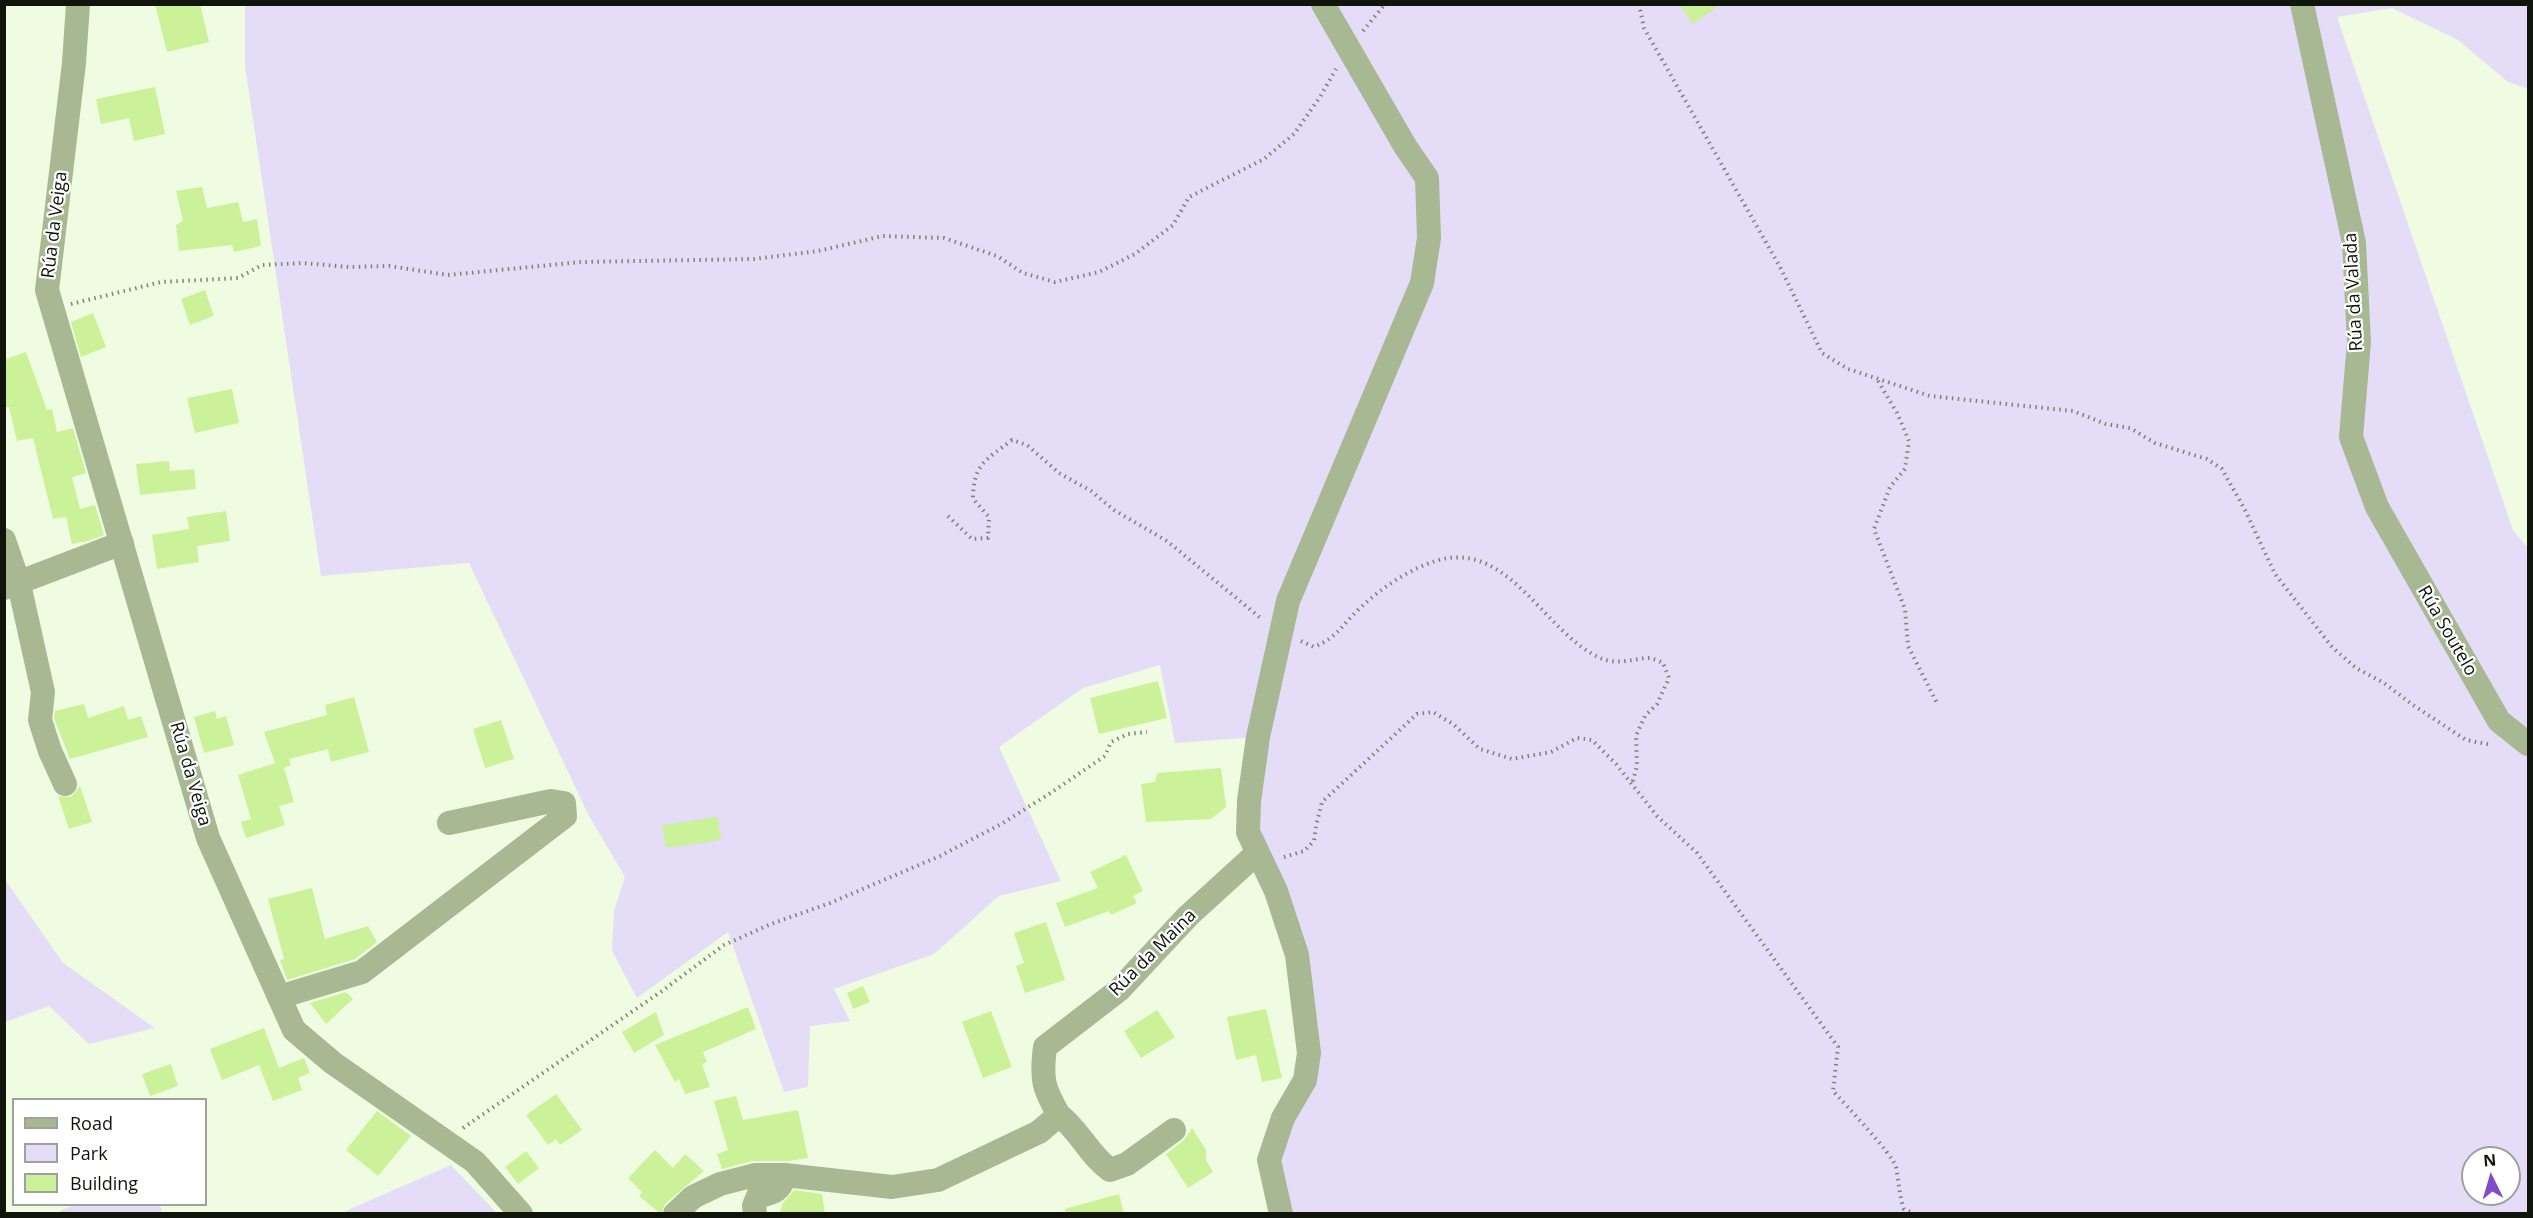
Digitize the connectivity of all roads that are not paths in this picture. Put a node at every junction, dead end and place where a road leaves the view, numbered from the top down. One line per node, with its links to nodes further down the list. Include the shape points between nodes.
1 (78, 4): 6 (street, Rúa da Veiga, via 47,290)
2 (1323, 4): 11 (street, via 1427,178 1428,238 1422,283 1288,601 1258,737 1249,801 1248,832)
3 (2301, 4): 4 (street, Rúa da Valada, via 2354,243 2360,342 2351,437)
4 (2377, 507): 8 (street, Rúa Soutelo, via 2499,721)
5 (4, 540): 7 (street)
6 (122, 543): 7 (street); 12 (street, Rúa da Veiga, via 208,838)
7 (12, 586): 9 (street, via 43,692 40,720)
8 (2529, 744)
9 (65, 784)
10 (449, 824): 12 (street, via 551,801 564,803 565,816 362,972)
11 (1256, 854): 13 (street, Rúa da Maina, via 1188,916 1119,990 1045,1047 1045,1092); 19 (street, via 1276,891 1297,955 1309,1053 1305,1080 1283,1118 1269,1160)
12 (279, 997): 16 (street, Rúa da Veiga, via 294,1030 333,1063 475,1162)
13 (1059, 1115): 14 (street, Rúa da Maina, via 1073,1125 1110,1170 1127,1164); 15 (street, via 1039,1132 938,1180 892,1187)
14 (1174, 1130)
15 (785, 1175): 17 (street, via 756,1174 720,1184 693,1197); 18 (street, via 782,1187 775,1193 758,1196)
16 (521, 1214)
17 (675, 1214)
18 (755, 1214)
19 (1281, 1214)

